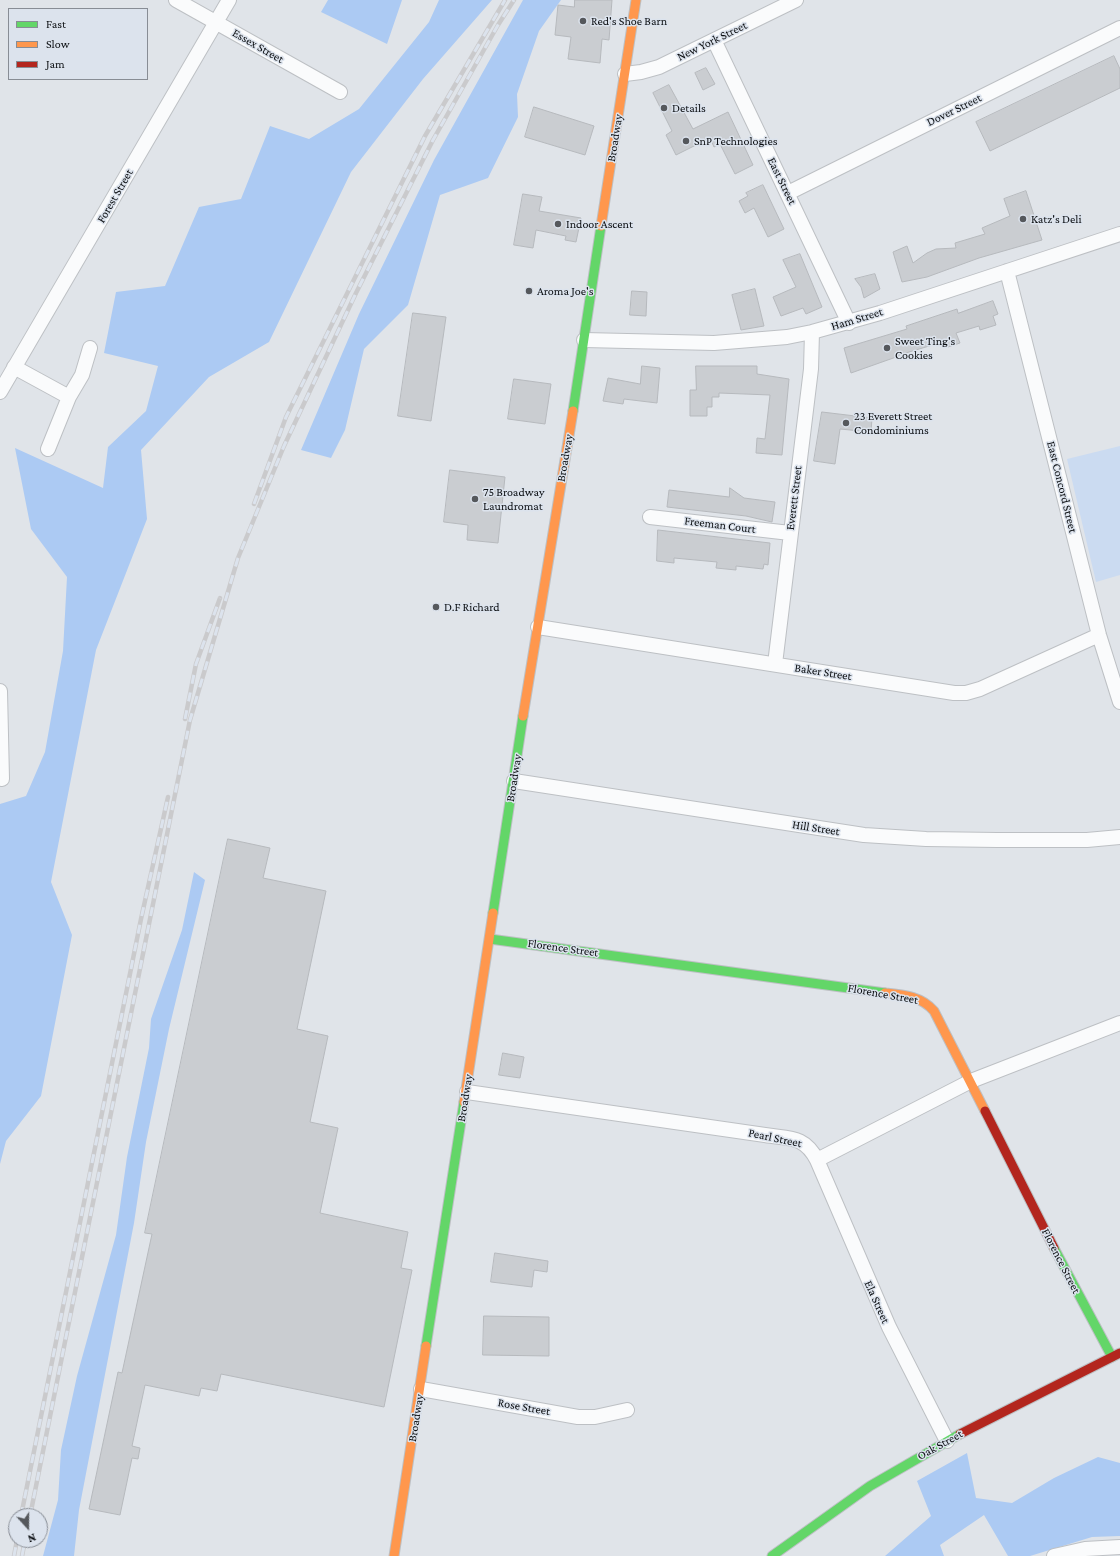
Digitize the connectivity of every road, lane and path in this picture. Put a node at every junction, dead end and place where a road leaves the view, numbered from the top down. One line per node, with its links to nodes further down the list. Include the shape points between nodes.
1 (176, 0): 5 (street, Essex Street)
2 (229, 0): 5 (street, Forest Street)
3 (636, 0): 8 (street, Broadway)
4 (796, 0): 7 (street, New York Street)
5 (216, 22): 9 (street, Essex Street); 17 (street, Forest Street)
6 (1120, 28): 10 (street, Dover Street)
7 (714, 40): 8 (street, New York Street, via 659,67); 10 (street, East Street)
8 (625, 74): 15 (street, Broadway)
9 (340, 92)
10 (788, 193): 13 (street, East Street)
11 (1120, 234): 12 (street, Ham Street)
12 (1007, 271): 13 (street, Ham Street); 24 (street, East Concord Street)
13 (849, 323): 14 (street, Ham Street)
14 (812, 332): 15 (street, Ham Street, via 714,343); 22 (street, Everett Street, via 811,369)
15 (584, 340): 23 (street, Broadway)
16 (90, 348): 19 (street, via 82,374)
17 (14, 367): 18 (street, Forest Street); 19 (street)
18 (0, 392)
19 (69, 397): 20 (street)
20 (48, 449)
21 (650, 517): 22 (street, Freeman Court)
22 (790, 533): 25 (street, Everett Street)
23 (538, 627): 25 (street, Baker Street); 29 (street, Broadway)
24 (1099, 635): 25 (street, Baker Street, via 966,693 940,692); 27 (street, East Concord Street)
25 (775, 664)
26 (0, 691): 28 (street)
27 (1120, 702)
28 (2, 779)
29 (514, 781): 30 (street, Hill Street, via 871,836 989,840 1087,840); 31 (street, Broadway)
30 (1120, 837)
31 (490, 939): 33 (street, Florence Street, via 910,996 931,1006); 34 (street, Broadway)
32 (1120, 1023): 33 (street)
33 (971, 1081): 35 (street); 36 (street, Florence Street, via 1057,1255)
34 (467, 1092): 35 (street, Pearl Street, via 799,1140 806,1143); 37 (street, Broadway)
35 (817, 1160): 39 (street, Ela Street, via 889,1328)
36 (1116, 1356): 39 (street, Oak Street)
37 (420, 1389): 38 (street, Rose Street, via 578,1417 595,1417); 41 (street, Broadway)
38 (627, 1410)
39 (947, 1440): 42 (street, Oak Street, via 864,1491)
40 (1120, 1547): 43 (street, via 1085,1549)
41 (394, 1556)
42 (772, 1556)
43 (1054, 1556)

